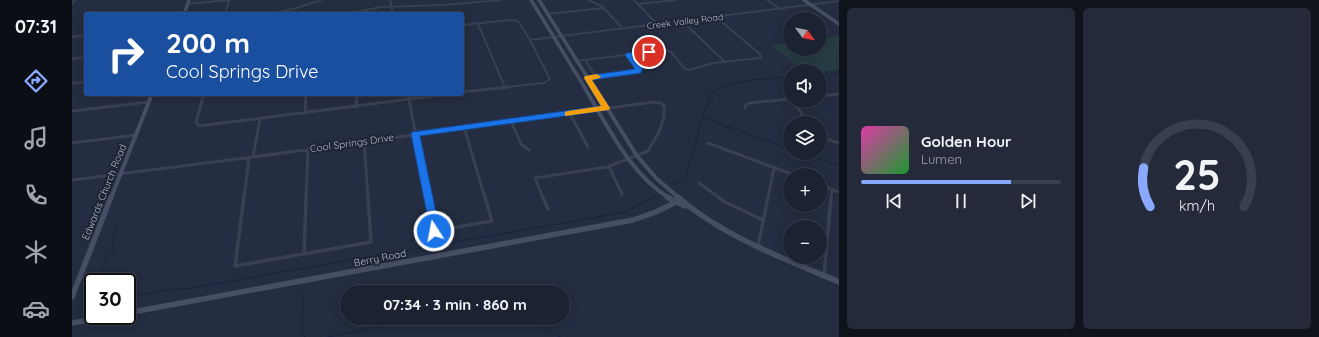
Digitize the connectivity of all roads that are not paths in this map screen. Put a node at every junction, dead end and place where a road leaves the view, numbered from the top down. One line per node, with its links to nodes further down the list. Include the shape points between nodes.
1 (75, 0): 16 (street)
2 (189, 0): 17 (street)
3 (229, 0): 17 (street); 24 (street)
4 (321, 0): 25 (street)
5 (390, 0): 20 (street)
6 (501, 0): 20 (street, via 448,5)
7 (531, 0): 39 (street)
8 (539, 0): 28 (street)
9 (589, 0): 21 (street)
10 (634, 0): 18 (street)
11 (671, 0): 12 (street); 18 (street)
12 (676, 0)
13 (767, 0): 22 (street)
14 (804, 0): 19 (street)
15 (839, 1): 19 (street, Creek Valley Road)
16 (72, 4)
17 (187, 4): 23 (street)
18 (639, 4): 32 (street)
19 (812, 5): 22 (street, Creek Valley Road); 33 (street)
20 (391, 6): 26 (street); 27 (street)
21 (604, 8): 28 (street); 35 (street)
22 (779, 9): 29 (street, Creek Valley Road)
23 (185, 12)
24 (226, 12)
25 (278, 12)
26 (352, 12)
27 (392, 12)
28 (548, 14): 37 (street)
29 (716, 17): 30 (street, Creek Valley Road); 46 (street, via 761,57 757,60)
30 (682, 21): 32 (street, Creek Valley Road); 46 (street)
31 (478, 24): 34 (street); 40 (street, via 517,21); 51 (street)
32 (658, 24): 35 (street, Creek Valley Road)
33 (839, 24)
34 (464, 25)
35 (622, 29): 37 (street, Creek Valley Road)
36 (84, 35): 38 (street)
37 (561, 36): 39 (street, Creek Valley Road); 45 (street)
38 (72, 37)
39 (553, 38): 40 (street, Creek Valley Road); 67 (street)
40 (530, 40): 51 (street, via 550,79 544,83)
41 (629, 55): 44 (street); 46 (street, via 667,51 689,70); 47 (street, via 639,71)
42 (84, 57): 43 (street)
43 (72, 59)
44 (585, 60): 45 (street); 47 (street)
45 (577, 61): 48 (street)
46 (725, 62)
47 (596, 77): 48 (street)
48 (588, 78): 65 (street)
49 (84, 82): 50 (street)
50 (72, 84)
51 (505, 87): 52 (street)
52 (464, 92)
53 (839, 94): 54 (street)
54 (827, 95)
55 (151, 96): 63 (street, Edwards Church Road)
56 (203, 96): 71 (street, via 196,122 199,126)
57 (306, 96): 69 (street)
58 (356, 96): 64 (street)
59 (408, 96): 61 (street)
60 (436, 96): 61 (street)
61 (409, 100): 64 (street); 74 (street)
62 (783, 100): 66 (street, via 750,103)
63 (149, 102): 68 (street); 75 (street, Edwards Church Road)
64 (357, 106): 69 (street)
65 (606, 108): 67 (street, Cool Springs Drive); 84 (street); 84 (street, Cool Springs Drive, via 653,102 664,106 665,114 653,146 648,152)
66 (745, 108)
67 (597, 110): 70 (street, Cool Springs Drive); 87 (street)
68 (72, 111)
69 (305, 114): 71 (street)
70 (570, 114): 72 (street, Cool Springs Drive); 81 (street)
71 (260, 119): 85 (street)
72 (511, 121): 73 (street, Cool Springs Drive); 83 (street, via 521,144)
73 (464, 127): 74 (street, Cool Springs Drive); 74 (street, via 492,221 434,231)
74 (415, 134): 77 (street, Cool Springs Drive)
75 (136, 135): 78 (street); 91 (street, Edwards Church Road)
76 (827, 139): 80 (street)
77 (364, 141): 82 (street, Cool Springs Drive); 102 (street, via 371,242)
78 (72, 143)
79 (708, 143): 89 (street)
80 (839, 143)
81 (588, 147)
82 (308, 149): 85 (street, Cool Springs Drive); 102 (street)
83 (529, 150)
84 (637, 156): 87 (street); 98 (street)
85 (253, 157): 86 (street, Cool Springs Drive)
86 (249, 158): 91 (street, Cool Springs Drive); 102 (street, via 235,266)
87 (628, 159): 88 (street); 98 (street, via 660,194)
88 (609, 167): 97 (street); 99 (street, via 535,178)
89 (774, 168): 90 (street); 100 (street)
90 (783, 171)
91 (121, 173): 92 (street, Cool Springs Drive); 105 (street, Edwards Church Road)
92 (72, 180)
93 (698, 183): 100 (street, via 725,202)
94 (827, 187): 95 (street)
95 (832, 189): 96 (street); 103 (street)
96 (839, 192)
97 (622, 194)
98 (677, 201): 101 (street); 106 (street, Berry Road, via 634,220)
99 (548, 210)
100 (763, 220): 101 (street)
101 (758, 246): 103 (street)
102 (304, 254)
103 (824, 276): 104 (street)
104 (839, 282)
105 (72, 297)
106 (136, 311)
107 (84, 321): 108 (street)
108 (72, 323)

